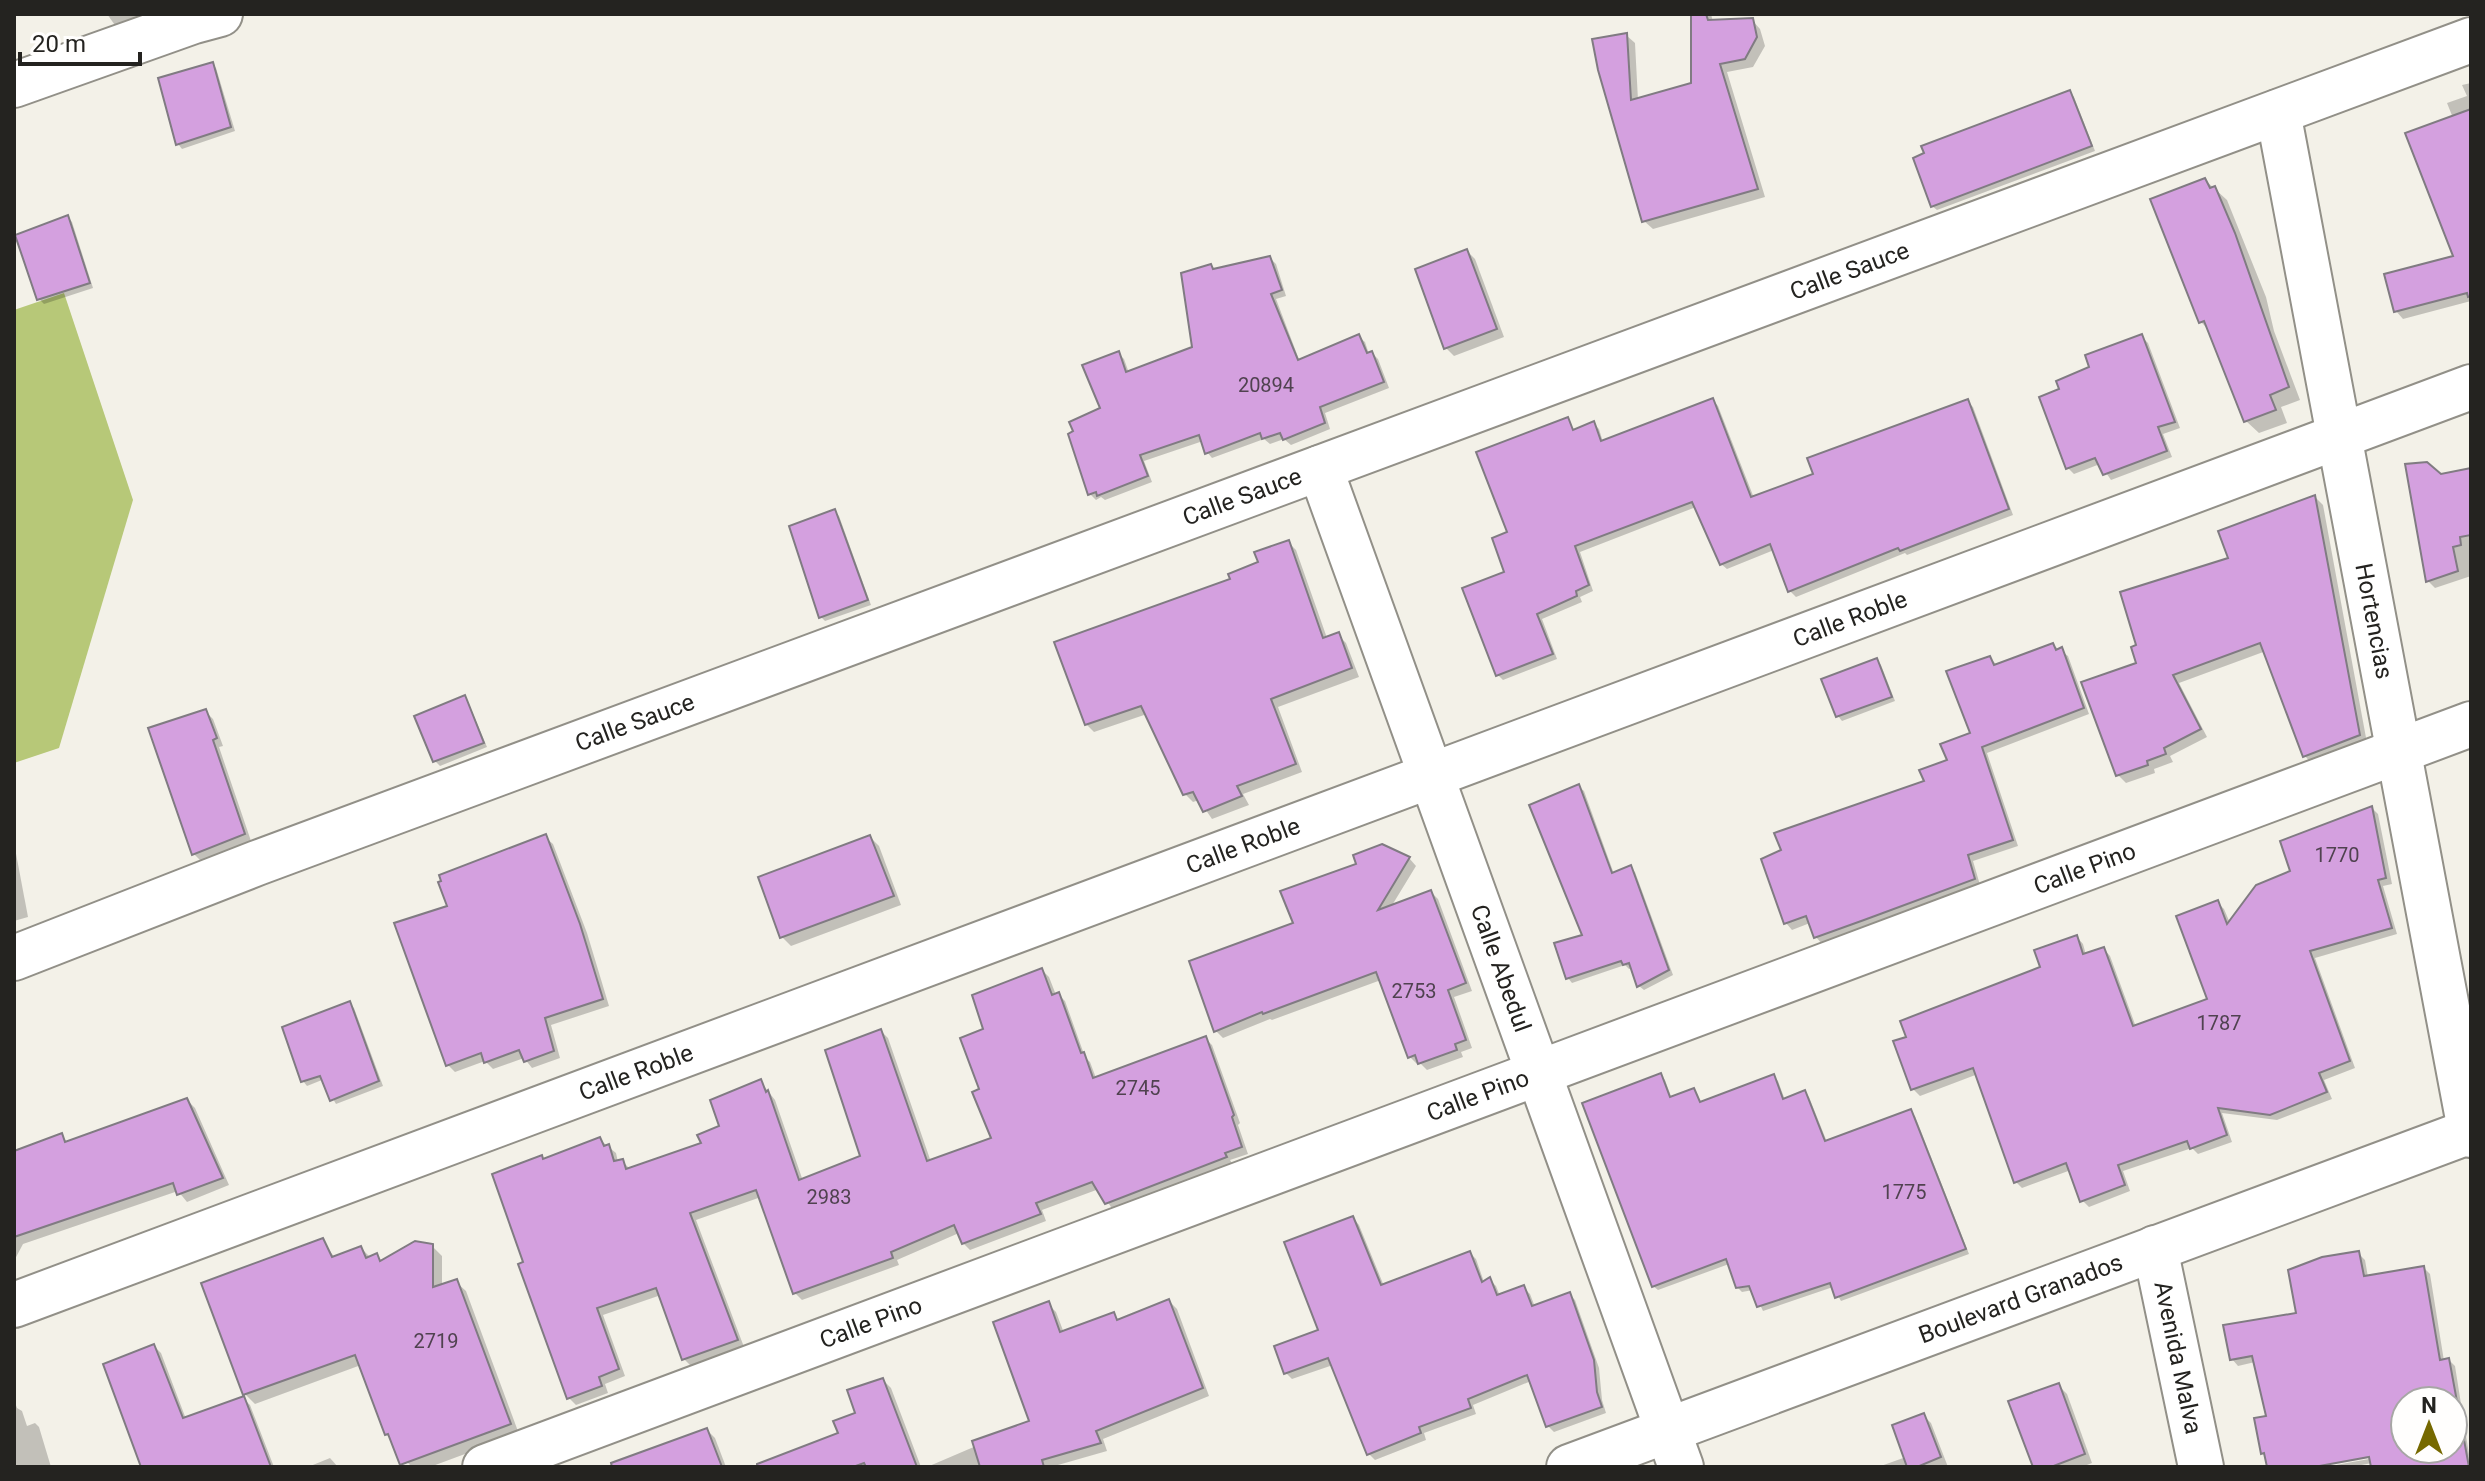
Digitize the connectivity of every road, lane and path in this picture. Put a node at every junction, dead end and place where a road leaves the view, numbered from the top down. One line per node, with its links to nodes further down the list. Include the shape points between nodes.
1 (203, 16): 3 (street)
2 (2471, 40): 4 (street, Calle Sauce)
3 (14, 85)
4 (2278, 112): 6 (street, Hortencias); 7 (street, Calle Sauce)
5 (2471, 387): 6 (street, Calle Roble)
6 (2339, 437): 9 (street, Hortencias); 10 (street, Calle Roble)
7 (1320, 468): 10 (street, Calle Abedul); 11 (street, Calle Sauce)
8 (2471, 724): 9 (street, Calle Pino)
9 (2398, 751): 12 (street, Calle Pino); 13 (street, Hortencias)
10 (1431, 776): 12 (street, Calle Abedul); 15 (street, Calle Roble)
11 (14, 958)
12 (1539, 1073): 16 (street, Calle Abedul); 17 (street, Calle Pino)
13 (2471, 1132): 14 (street, Boulevard Granados)
14 (2155, 1248): 16 (street, Boulevard Granados); 19 (street, Avenida Malva)
15 (14, 1305)
16 (1675, 1448): 18 (street, Boulevard Granados)
17 (485, 1467)
18 (1569, 1467)
19 (2201, 1467)

